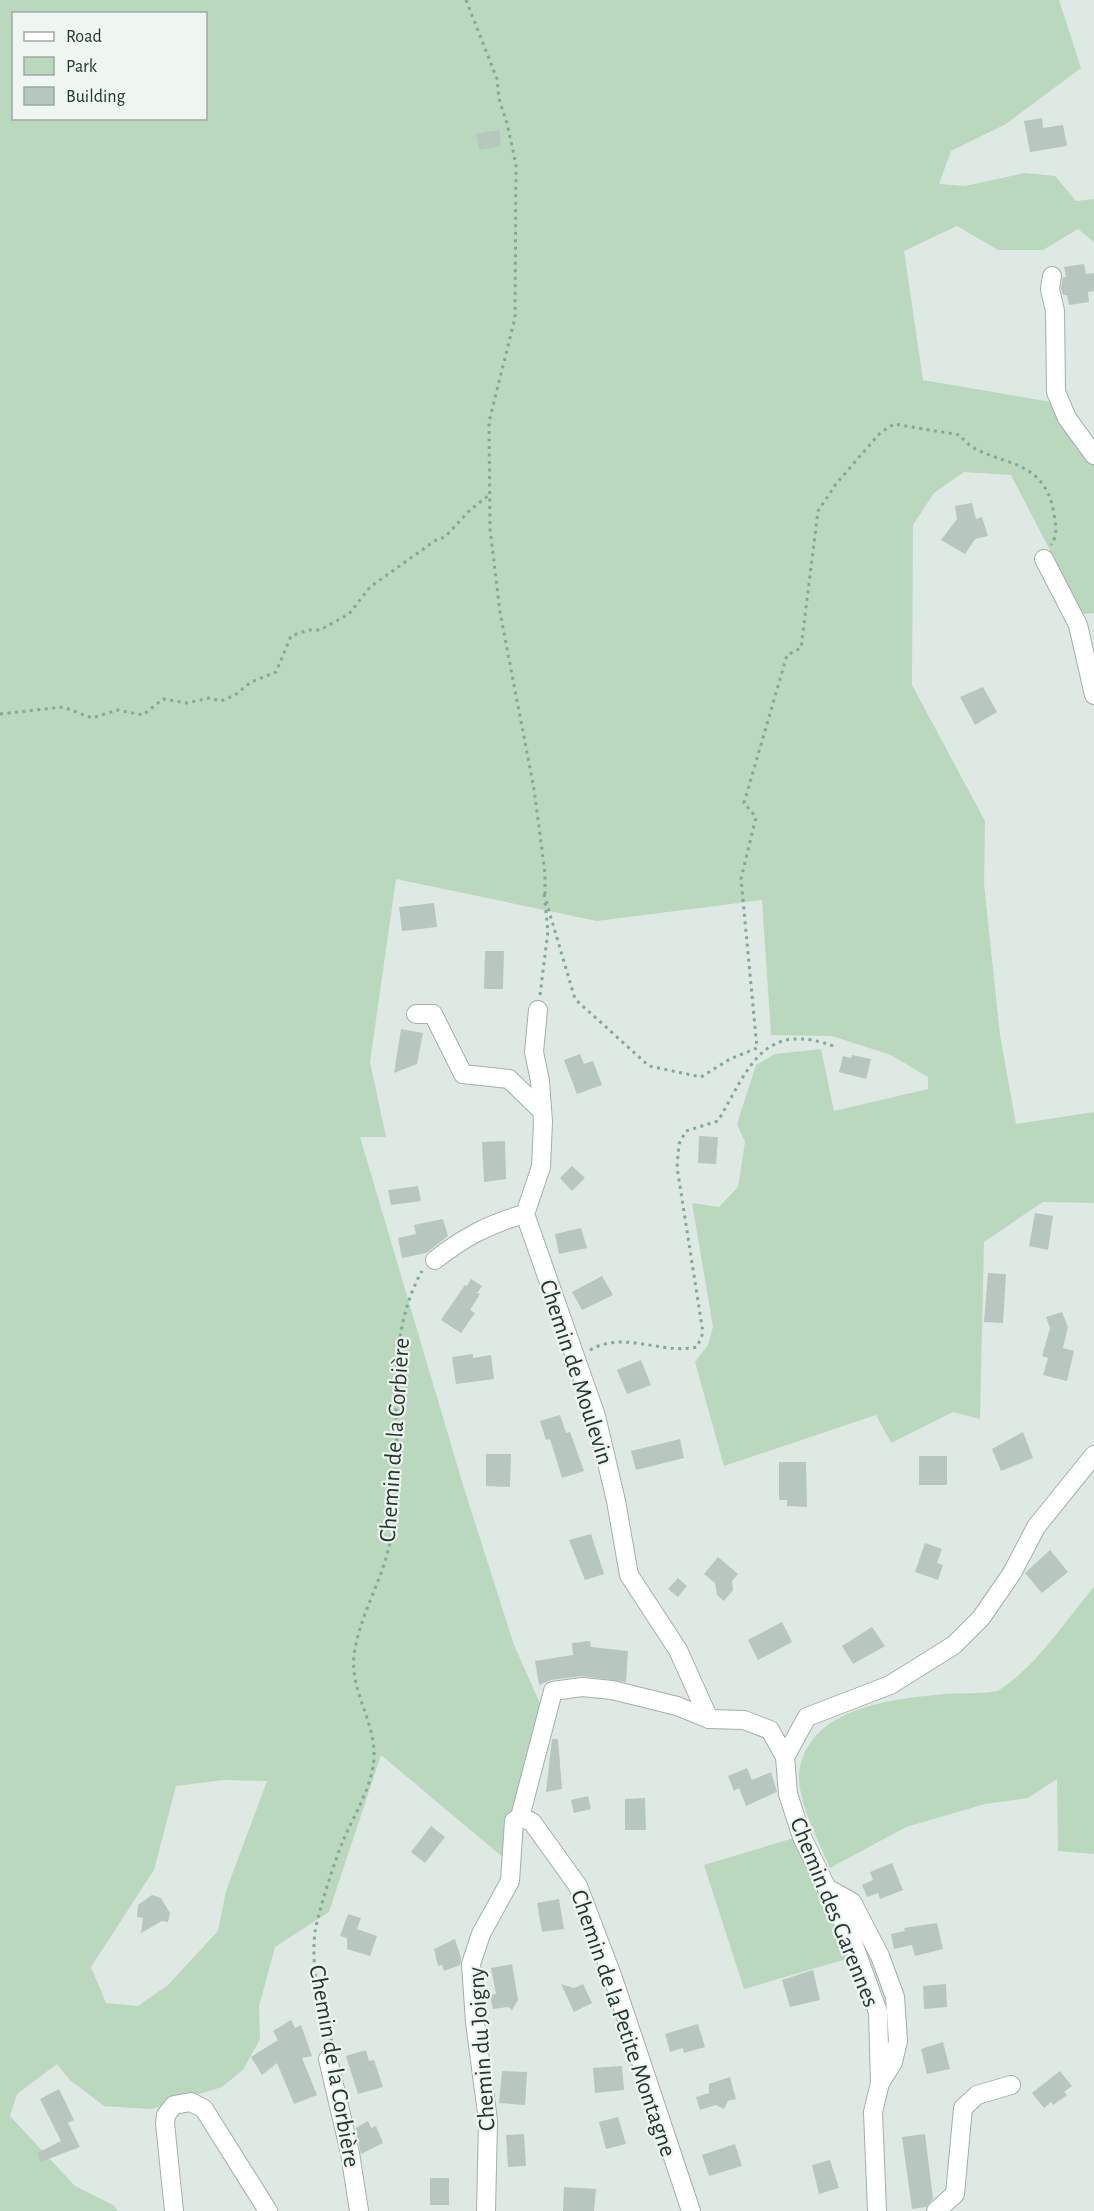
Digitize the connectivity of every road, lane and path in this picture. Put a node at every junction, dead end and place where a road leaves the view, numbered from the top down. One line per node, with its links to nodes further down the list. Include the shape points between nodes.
1 (466, 0): 4 (path, via 497,79 516,165 514,318 489,423)
2 (1052, 276): 3 (street, via 1056,392 1067,418)
3 (1094, 455)
4 (489, 495): 8 (path, via 445,537 370,587 349,614 320,630 291,636 276,672 251,682 235,695 221,701 209,698 187,704 163,699 143,715 118,710 92,718 59,707); 9 (path, via 500,612 534,789)
5 (1044, 559): 6 (street); 9 (path, via 1057,534 1052,497 1028,469 968,446 960,435 894,424 880,433 818,511 801,648 787,655 744,803 756,817 741,879 757,1048 701,1077 649,1066 575,999)
6 (1086, 624): 7 (street)
7 (1094, 695)
8 (0, 714)
9 (544, 894): 10 (path, via 548,931)
10 (538, 1010): 13 (street, via 534,1052)
11 (416, 1014): 13 (street, via 433,1014 463,1074 509,1079)
12 (836, 1047): 16 (path, via 820,1041 789,1040 768,1046 752,1062 718,1121 686,1131 679,1144 677,1167 703,1333 697,1347 680,1350 624,1340 602,1343)
13 (542, 1111): 14 (street, via 541,1167)
14 (525, 1214): 15 (street, via 495,1222); 16 (street, Chemin de Moulevin)
15 (435, 1260): 21 (path, Chemin de la Corbière, via 421,1272 403,1318 395,1387 398,1462 388,1551 354,1655 356,1686 374,1756 366,1790 343,1842 315,1932 316,1984 333,2032)
16 (576, 1358): 18 (street, Chemin de Moulevin, via 596,1416 629,1575 678,1650)
17 (1094, 1455): 19 (street, via 1036,1527 1012,1573 981,1618 954,1645 890,1685 807,1717)
18 (709, 1719): 19 (street, Chemin du Joigny, via 744,1720 770,1730); 20 (street, Chemin du Joigny, via 677,1706 612,1690 553,1690)
19 (784, 1757): 28 (street, Chemin des Garennes, via 788,1794 802,1837 852,1940 878,2012 880,2083 873,2112)
20 (520, 1817): 26 (street, Chemin du Joigny, via 514,1821 510,1881 481,1934 471,1964 488,2121); 27 (street, Chemin de la Petite Montagne, via 532,1822 578,1886)
21 (328, 2059): 25 (street, Chemin de la Corbière)
22 (1011, 2085): 29 (street, via 977,2095 963,2108 955,2194)
23 (174, 2211): 24 (street, via 166,2115 174,2105 191,2102 204,2109)
24 (268, 2211)
25 (359, 2211)
26 (486, 2211)
27 (691, 2211)
28 (877, 2211)
29 (936, 2211)

